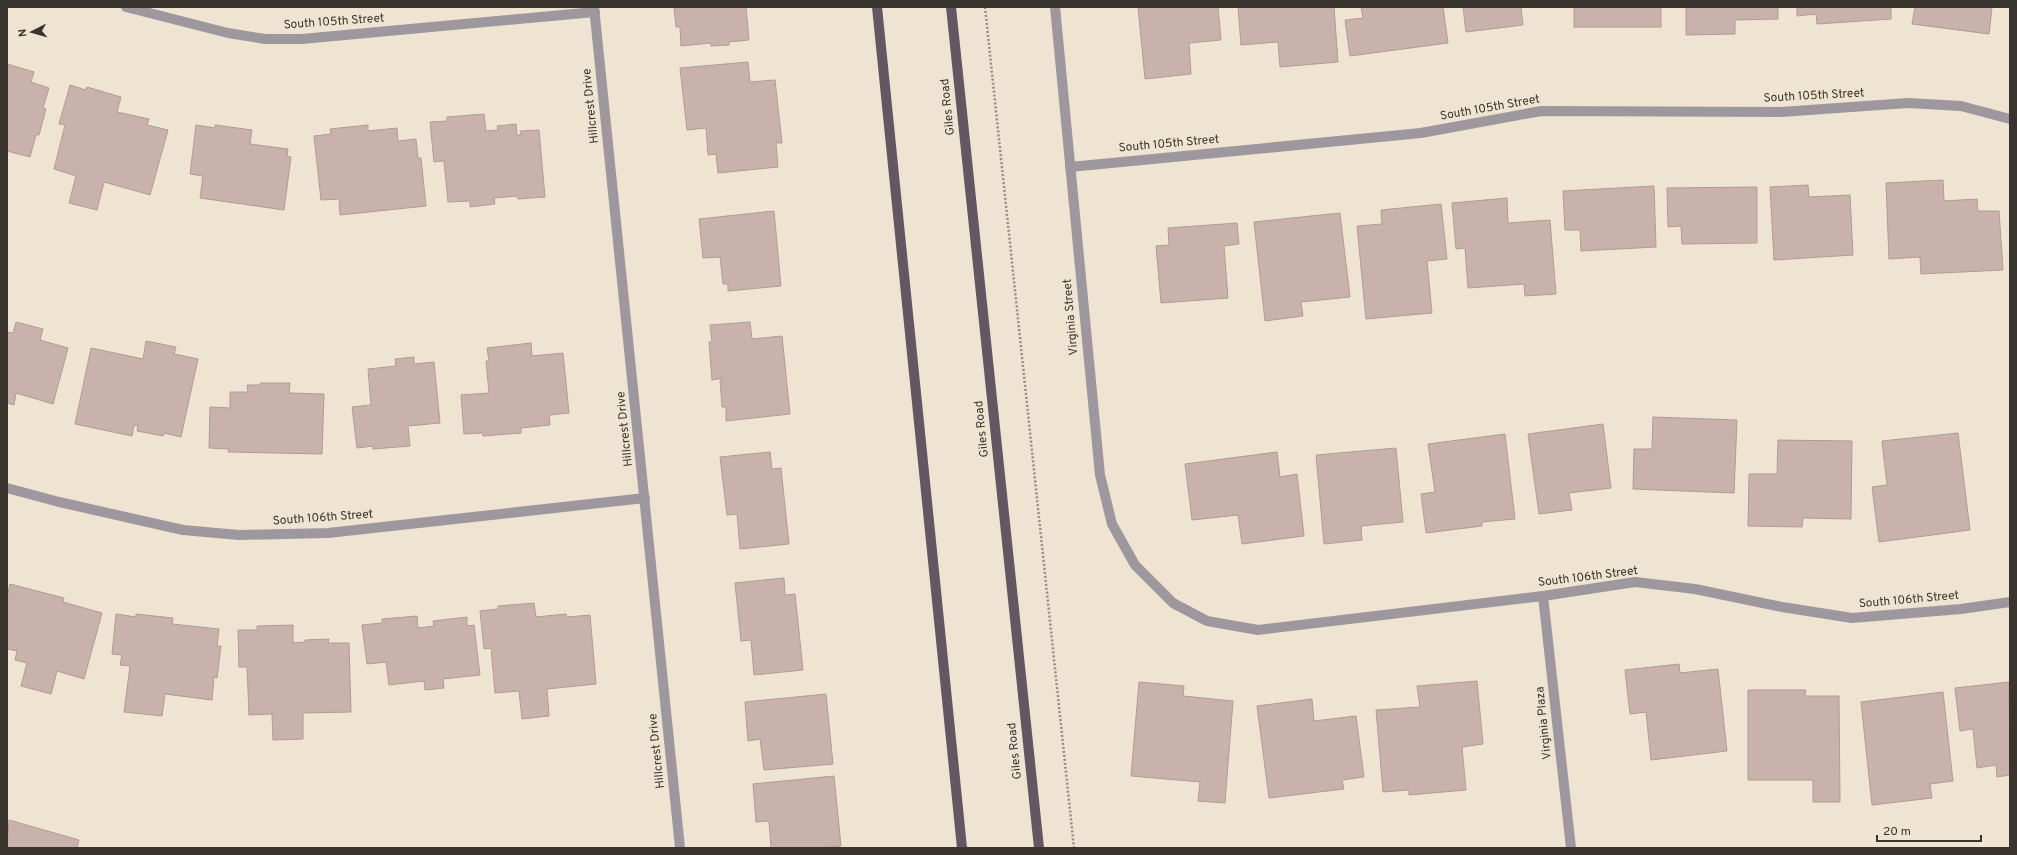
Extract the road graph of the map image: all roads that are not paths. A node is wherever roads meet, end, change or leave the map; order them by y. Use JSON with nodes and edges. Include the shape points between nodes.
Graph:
{"nodes":[{"id":1,"x":126,"y":7,"type":"edge"},
{"id":2,"x":876,"y":7,"type":"edge"},
{"id":3,"x":951,"y":7,"type":"edge"},
{"id":4,"x":1055,"y":7,"type":"edge"},
{"id":5,"x":595,"y":9,"type":"edge"},
{"id":6,"x":2010,"y":120,"type":"edge"},
{"id":7,"x":1070,"y":167,"type":"junction"},
{"id":8,"x":7,"y":488,"type":"edge"},
{"id":9,"x":645,"y":498,"type":"junction"},
{"id":10,"x":1543,"y":596,"type":"junction"},
{"id":11,"x":2010,"y":602,"type":"edge"},
{"id":12,"x":1173,"y":603,"type":"joint"},
{"id":13,"x":680,"y":848,"type":"edge"},
{"id":14,"x":962,"y":848,"type":"edge"},
{"id":15,"x":1039,"y":848,"type":"edge"},
{"id":16,"x":1571,"y":848,"type":"edge"}],
"edges":[{"from":1,"to":5,"type":"street","name":"South 105th Street","via":[[228,33],[265,39],[302,40]]},
{"from":2,"to":14,"type":"main road"},
{"from":3,"to":15,"type":"main road","name":"Giles Road"},
{"from":4,"to":7,"type":"street","name":"Virginia Street"},
{"from":5,"to":9,"type":"street","name":"Hillcrest Drive"},
{"from":6,"to":7,"type":"street","name":"South 105th Street","via":[[1961,106],[1908,103],[1781,112],[1541,111],[1421,133]]},
{"from":7,"to":12,"type":"street","name":"Virginia Street","via":[[1100,475],[1112,524],[1135,565]]},
{"from":8,"to":9,"type":"street","name":"South 106th Street","via":[[183,530],[239,535],[328,532]]},
{"from":9,"to":13,"type":"street","name":"Hillcrest Drive"},
{"from":10,"to":11,"type":"street","name":"South 106th Street","via":[[1635,582],[1695,589],[1852,618],[1961,609]]},
{"from":10,"to":12,"type":"street","name":"South 106th Street","via":[[1258,630],[1206,621]]},
{"from":10,"to":16,"type":"street","name":"Virginia Plaza"}]}
